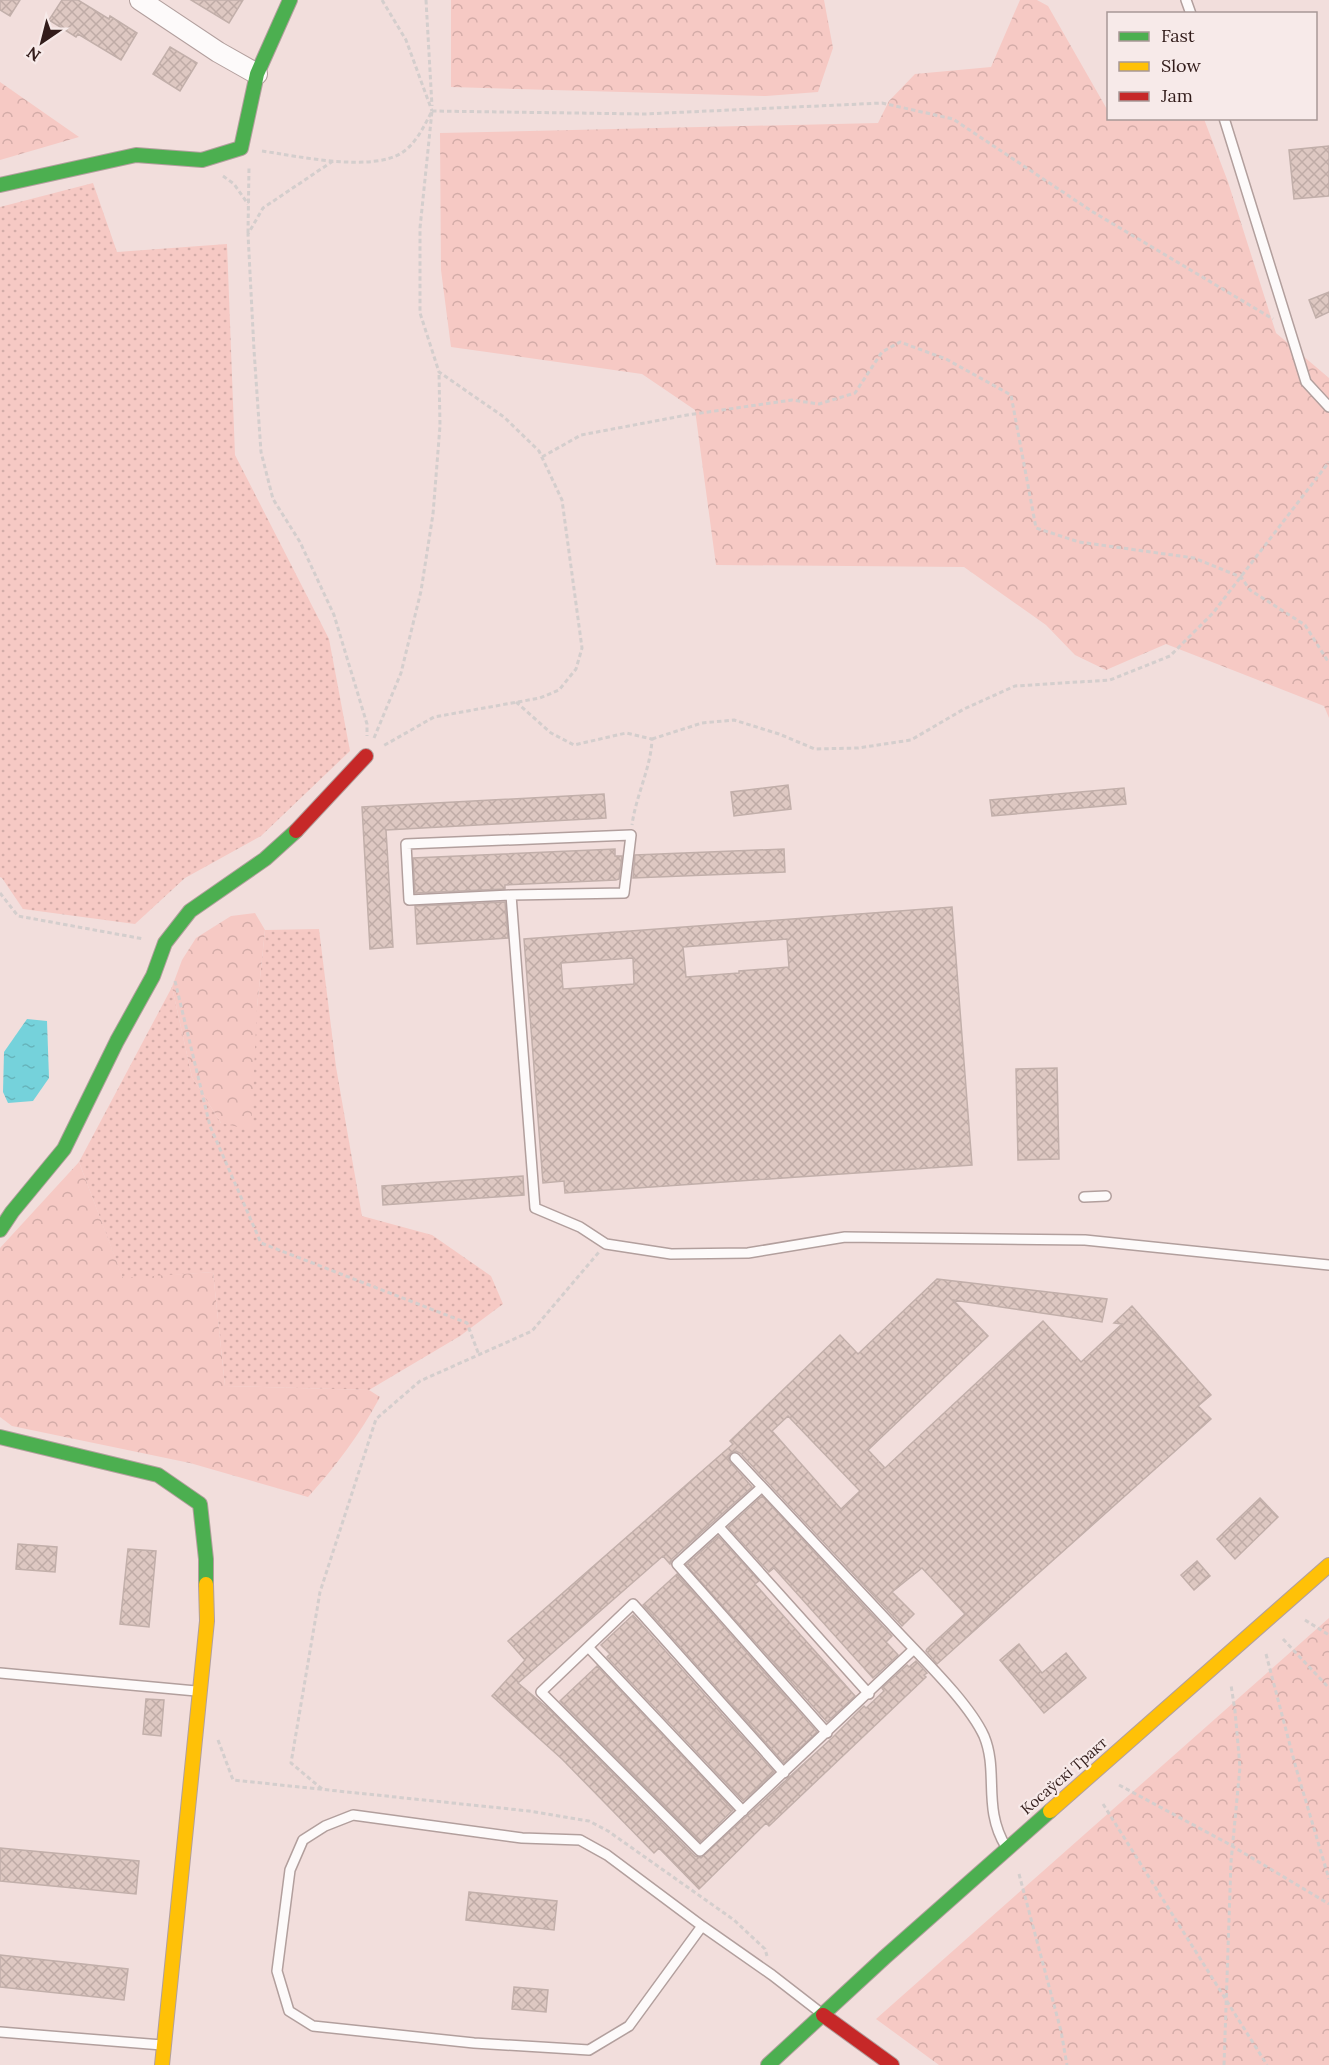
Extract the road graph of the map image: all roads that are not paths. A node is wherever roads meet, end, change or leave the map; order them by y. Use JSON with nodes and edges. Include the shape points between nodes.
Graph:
{"nodes":[{"id":1,"x":140,"y":0,"type":"edge"},
{"id":2,"x":290,"y":0,"type":"edge"},
{"id":3,"x":257,"y":75,"type":"junction"},
{"id":4,"x":1225,"y":120,"type":"edge"},
{"id":5,"x":0,"y":185,"type":"edge"},
{"id":6,"x":1329,"y":407,"type":"edge"},
{"id":7,"x":366,"y":756,"type":"road end"},
{"id":8,"x":511,"y":895,"type":"junction"},
{"id":9,"x":1106,"y":1196,"type":"dead end"},
{"id":10,"x":1084,"y":1197,"type":"dead end"},
{"id":11,"x":0,"y":1230,"type":"edge"},
{"id":12,"x":1329,"y":1265,"type":"edge"},
{"id":13,"x":0,"y":1437,"type":"edge"},
{"id":14,"x":735,"y":1458,"type":"dead end"},
{"id":15,"x":762,"y":1487,"type":"junction"},
{"id":16,"x":719,"y":1527,"type":"junction"},
{"id":17,"x":1329,"y":1565,"type":"edge"},
{"id":18,"x":588,"y":1647,"type":"junction"},
{"id":19,"x":914,"y":1649,"type":"junction"},
{"id":20,"x":0,"y":1673,"type":"edge"},
{"id":21,"x":199,"y":1691,"type":"junction"},
{"id":22,"x":869,"y":1694,"type":"junction"},
{"id":23,"x":827,"y":1733,"type":"junction"},
{"id":24,"x":784,"y":1773,"type":"junction"},
{"id":25,"x":743,"y":1811,"type":"junction"},
{"id":26,"x":1007,"y":1849,"type":"junction"},
{"id":27,"x":702,"y":1926,"type":"junction"},
{"id":28,"x":823,"y":2015,"type":"junction"},
{"id":29,"x":0,"y":2032,"type":"edge"},
{"id":30,"x":164,"y":2045,"type":"junction"},
{"id":31,"x":162,"y":2065,"type":"edge"},
{"id":32,"x":768,"y":2065,"type":"edge"},
{"id":33,"x":892,"y":2065,"type":"edge"}],
"edges":[{"from":1,"to":3,"type":"street"},
{"from":2,"to":3,"type":"street"},
{"from":3,"to":5,"type":"street","via":[[245,148],[201,160],[136,155]]},
{"from":4,"to":6,"type":"lane","via":[[1306,382]]},
{"from":7,"to":11,"type":"street","via":[[298,830],[265,860],[190,911],[165,943],[153,976],[64,1149]]},
{"from":8,"to":8,"type":"lane","via":[[409,900],[405,844],[631,835],[624,893]]},
{"from":8,"to":12,"type":"lane","via":[[535,1208],[580,1227],[606,1244],[682,1254],[748,1253],[845,1237],[1085,1240]]},
{"from":9,"to":10,"type":"lane"},
{"from":13,"to":21,"type":"street","via":[[158,1475],[200,1504],[207,1621]]},
{"from":14,"to":15,"type":"lane"},
{"from":15,"to":16,"type":"lane"},
{"from":15,"to":19,"type":"lane"},
{"from":16,"to":22,"type":"lane"},
{"from":16,"to":23,"type":"lane","via":[[677,1564]]},
{"from":17,"to":26,"type":"street","name":"Косаўскі Тракт"},
{"from":18,"to":24,"type":"lane","via":[[633,1604]]},
{"from":18,"to":25,"type":"lane"},
{"from":18,"to":25,"type":"lane","via":[[541,1692],[700,1851]]},
{"from":19,"to":22,"type":"lane"},
{"from":19,"to":26,"type":"lane","via":[[968,1711],[984,1737],[992,1812]]},
{"from":20,"to":21,"type":"lane"},
{"from":21,"to":30,"type":"street"},
{"from":22,"to":23,"type":"lane"},
{"from":23,"to":24,"type":"lane"},
{"from":24,"to":25,"type":"lane"},
{"from":26,"to":28,"type":"street","name":"Косаўскі Тракт"},
{"from":27,"to":27,"type":"lane","via":[[607,1855],[580,1840],[522,1838],[353,1815],[303,1840],[290,1870],[277,1971],[289,2011],[313,2025],[474,2043],[590,2050],[629,2026]]},
{"from":27,"to":28,"type":"lane"},
{"from":28,"to":32,"type":"street","name":"Косаўскі Тракт"},
{"from":28,"to":33,"type":"street"},
{"from":29,"to":30,"type":"lane"},
{"from":30,"to":31,"type":"street"}]}
